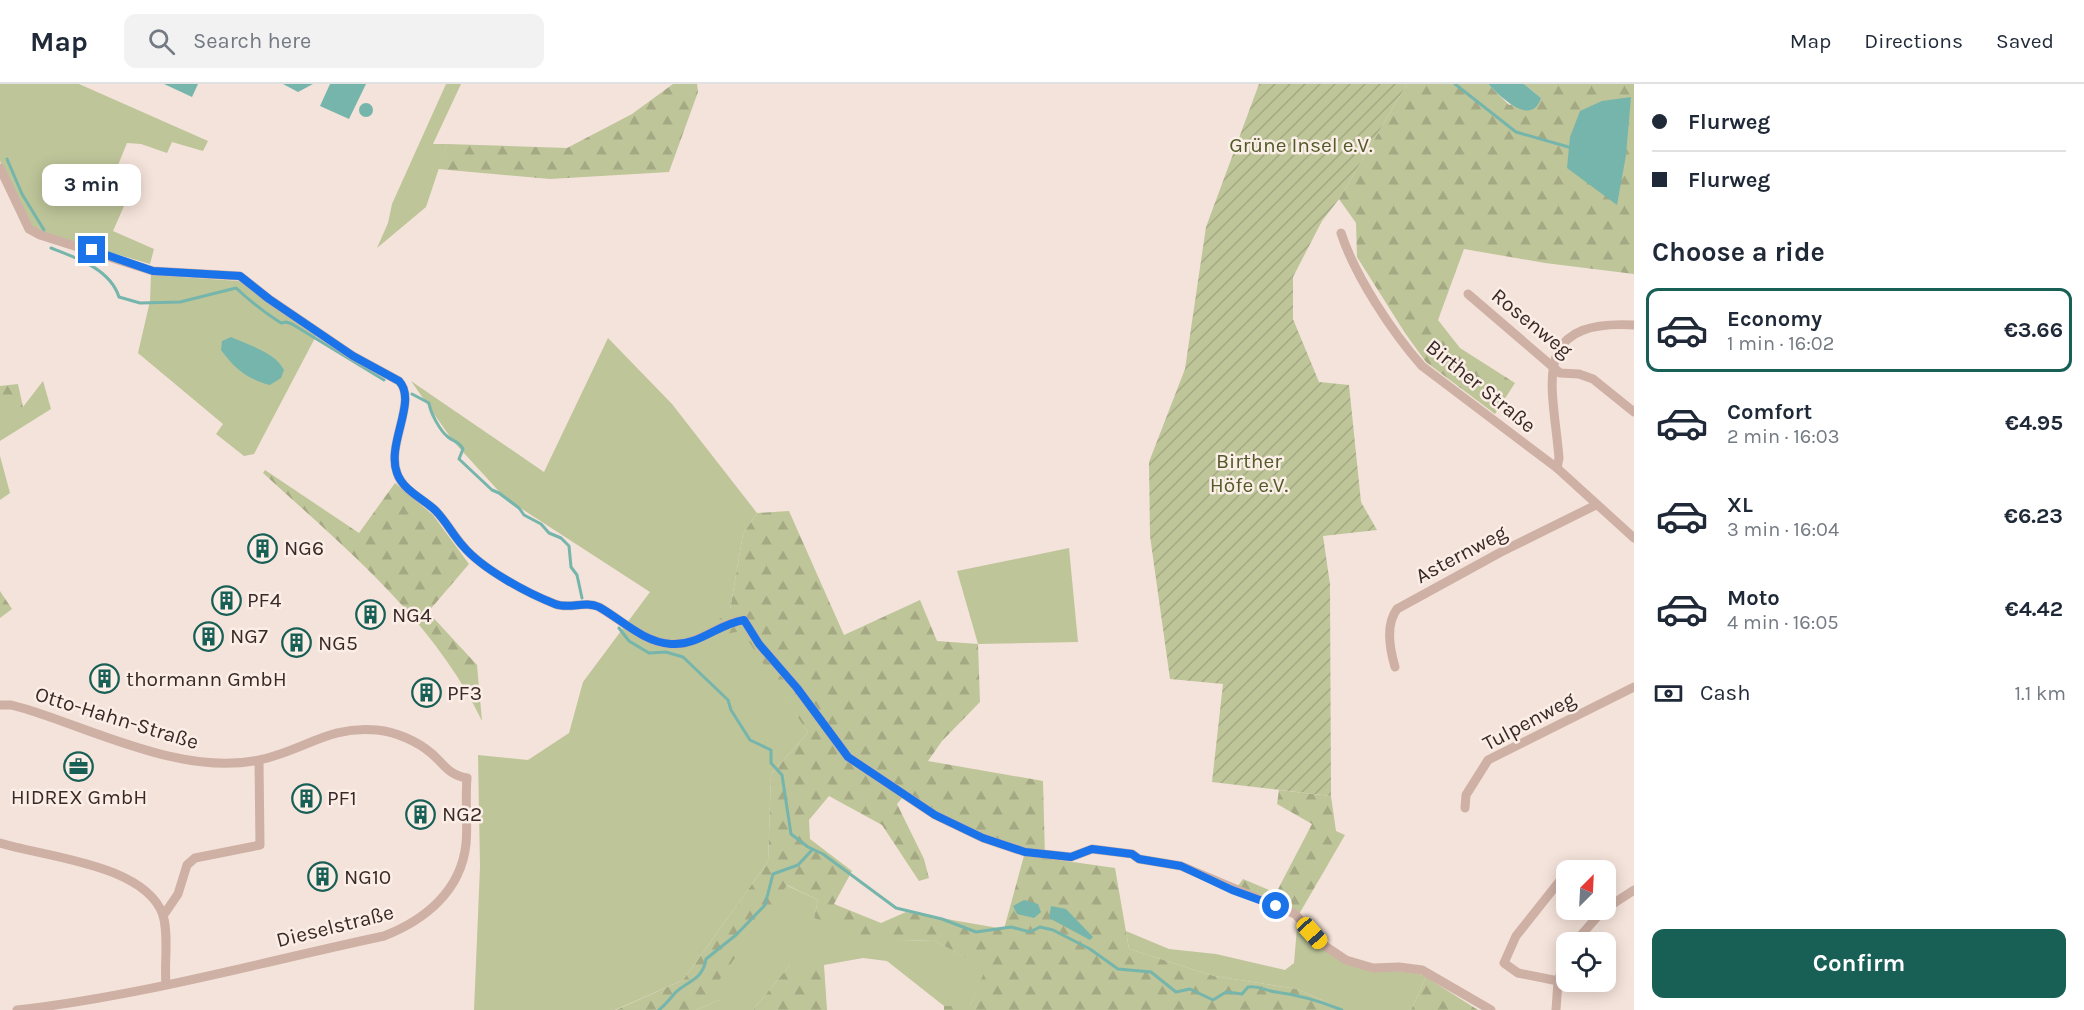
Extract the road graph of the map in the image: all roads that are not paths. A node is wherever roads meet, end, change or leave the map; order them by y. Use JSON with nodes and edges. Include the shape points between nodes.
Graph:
{"nodes":[{"id":1,"x":0,"y":168,"type":"edge"},
{"id":2,"x":1341,"y":233,"type":"dead end"},
{"id":3,"x":1468,"y":294,"type":"dead end"},
{"id":4,"x":1634,"y":325,"type":"edge"},
{"id":5,"x":1552,"y":367,"type":"junction"},
{"id":6,"x":1634,"y":412,"type":"edge"},
{"id":7,"x":1557,"y":468,"type":"junction"},
{"id":8,"x":1596,"y":505,"type":"junction"},
{"id":9,"x":1634,"y":538,"type":"edge"},
{"id":10,"x":1395,"y":667,"type":"dead end"},
{"id":11,"x":1634,"y":687,"type":"edge"},
{"id":12,"x":0,"y":705,"type":"edge"},
{"id":13,"x":259,"y":760,"type":"junction"},
{"id":14,"x":1465,"y":808,"type":"dead end"},
{"id":15,"x":0,"y":843,"type":"edge"},
{"id":16,"x":1556,"y":885,"type":"edge"},
{"id":17,"x":1634,"y":890,"type":"edge"},
{"id":18,"x":1616,"y":902,"type":"edge"},
{"id":19,"x":163,"y":916,"type":"junction"},
{"id":20,"x":1595,"y":920,"type":"edge"},
{"id":21,"x":1584,"y":932,"type":"edge"},
{"id":22,"x":1556,"y":981,"type":"edge"},
{"id":23,"x":166,"y":984,"type":"junction"},
{"id":24,"x":1557,"y":992,"type":"edge"},
{"id":25,"x":18,"y":1010,"type":"edge"},
{"id":26,"x":1491,"y":1010,"type":"edge"},
{"id":27,"x":1556,"y":1010,"type":"edge"}],
"edges":[{"from":1,"to":26,"type":"street","via":[[29,229],[40,235],[153,271],[240,276],[353,356],[399,381],[406,397],[394,449],[401,482],[436,511],[471,555],[502,576],[556,604],[571,607],[587,603],[598,607],[645,637],[671,644],[701,639],[744,620],[848,757],[935,815],[983,838],[1025,852],[1071,857],[1092,849],[1181,866],[1295,914],[1322,944],[1346,960],[1373,968],[1422,970]]},
{"from":2,"to":7,"type":"street","name":"Birther Straße","via":[[1350,260],[1408,351],[1422,366]]},
{"from":3,"to":5,"type":"street","name":"Rosenweg"},
{"from":4,"to":5,"type":"street","via":[[1607,325],[1582,331],[1561,347]]},
{"from":5,"to":6,"type":"street","name":"Rosenweg","via":[[1560,373],[1593,379]]},
{"from":5,"to":7,"type":"street"},
{"from":7,"to":8,"type":"street","name":"Birther Straße"},
{"from":8,"to":9,"type":"street","name":"Birther Straße"},
{"from":8,"to":10,"type":"street","name":"Asternweg","via":[[1397,609],[1390,634]]},
{"from":11,"to":14,"type":"street","name":"Tulpenweg","via":[[1488,760],[1466,795]]},
{"from":12,"to":13,"type":"street","name":"Otto-Hahn-Straße","via":[[26,709],[156,753],[204,763]]},
{"from":13,"to":19,"type":"street","via":[[260,844],[195,858],[187,865],[178,894]]},
{"from":13,"to":23,"type":"street","name":"Dieselstraße","via":[[339,731],[380,730],[406,738],[433,754],[452,775],[467,778],[466,844],[460,870],[447,894],[412,925],[384,936]]},
{"from":15,"to":19,"type":"street","via":[[127,878],[151,896]]},
{"from":16,"to":22,"type":"street","via":[[1521,929],[1504,963],[1518,973]]},
{"from":17,"to":18,"type":"street"},
{"from":19,"to":23,"type":"street"},
{"from":20,"to":21,"type":"street"},
{"from":23,"to":25,"type":"street","name":"Dieselstraße","via":[[66,1005]]},
{"from":24,"to":27,"type":"street"}]}
